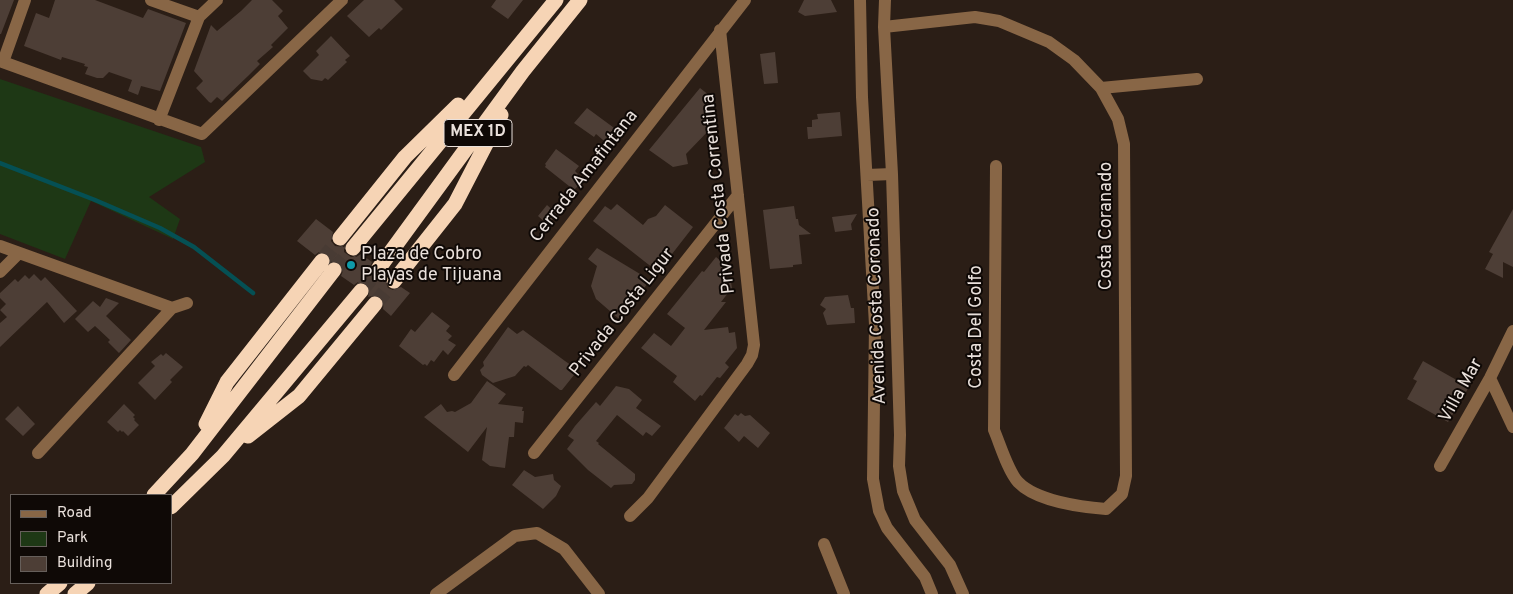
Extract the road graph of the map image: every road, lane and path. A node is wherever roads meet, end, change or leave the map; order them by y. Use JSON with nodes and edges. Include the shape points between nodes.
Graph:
{"nodes":[{"id":1,"x":25,"y":0,"type":"edge"},
{"id":2,"x":151,"y":0,"type":"edge"},
{"id":3,"x":217,"y":0,"type":"edge"},
{"id":4,"x":342,"y":0,"type":"edge"},
{"id":5,"x":556,"y":0,"type":"edge"},
{"id":6,"x":580,"y":0,"type":"edge"},
{"id":7,"x":744,"y":0,"type":"edge"},
{"id":8,"x":860,"y":0,"type":"edge"},
{"id":9,"x":885,"y":0,"type":"edge"},
{"id":10,"x":199,"y":17,"type":"junction"},
{"id":11,"x":884,"y":27,"type":"junction"},
{"id":12,"x":720,"y":30,"type":"junction"},
{"id":13,"x":509,"y":55,"type":"junction"},
{"id":14,"x":2,"y":61,"type":"edge"},
{"id":15,"x":523,"y":71,"type":"junction"},
{"id":16,"x":1197,"y":79,"type":"dead end"},
{"id":17,"x":1101,"y":88,"type":"junction"},
{"id":18,"x":159,"y":120,"type":"junction"},
{"id":19,"x":996,"y":166,"type":"dead end"},
{"id":20,"x":892,"y":174,"type":"junction"},
{"id":21,"x":867,"y":175,"type":"junction"},
{"id":22,"x":738,"y":195,"type":"junction"},
{"id":23,"x":340,"y":238,"type":"tunnel mouth"},
{"id":24,"x":0,"y":246,"type":"edge"},
{"id":25,"x":353,"y":248,"type":"tunnel mouth"},
{"id":26,"x":19,"y":253,"type":"junction"},
{"id":27,"x":322,"y":261,"type":"tunnel mouth"},
{"id":28,"x":379,"y":268,"type":"tunnel mouth"},
{"id":29,"x":334,"y":270,"type":"tunnel mouth"},
{"id":30,"x":0,"y":272,"type":"edge"},
{"id":31,"x":394,"y":281,"type":"tunnel mouth"},
{"id":32,"x":361,"y":291,"type":"tunnel mouth"},
{"id":33,"x":187,"y":303,"type":"dead end"},
{"id":34,"x":376,"y":304,"type":"tunnel mouth"},
{"id":35,"x":172,"y":308,"type":"junction"},
{"id":36,"x":1513,"y":331,"type":"edge"},
{"id":37,"x":454,"y":375,"type":"dead end"},
{"id":38,"x":1490,"y":378,"type":"junction"},
{"id":39,"x":1513,"y":427,"type":"edge"},
{"id":40,"x":38,"y":453,"type":"dead end"},
{"id":41,"x":534,"y":453,"type":"dead end"},
{"id":42,"x":192,"y":454,"type":"junction"},
{"id":43,"x":223,"y":456,"type":"junction"},
{"id":44,"x":1440,"y":466,"type":"dead end"},
{"id":45,"x":1019,"y":482,"type":"joint"},
{"id":46,"x":155,"y":494,"type":"edge"},
{"id":47,"x":172,"y":506,"type":"edge"},
{"id":48,"x":630,"y":516,"type":"dead end"},
{"id":49,"x":824,"y":544,"type":"dead end"},
{"id":50,"x":59,"y":584,"type":"edge"},
{"id":51,"x":87,"y":584,"type":"edge"},
{"id":52,"x":47,"y":594,"type":"edge"},
{"id":53,"x":75,"y":594,"type":"edge"},
{"id":54,"x":436,"y":594,"type":"edge"},
{"id":55,"x":599,"y":594,"type":"edge"},
{"id":56,"x":844,"y":594,"type":"edge"},
{"id":57,"x":932,"y":594,"type":"edge"},
{"id":58,"x":962,"y":594,"type":"edge"}],
"edges":[{"from":1,"to":14,"type":"street"},
{"from":2,"to":10,"type":"street"},
{"from":3,"to":10,"type":"street"},
{"from":4,"to":18,"type":"street","via":[[202,134]]},
{"from":5,"to":13,"type":"highway","number":"MEX 1D"},
{"from":6,"to":15,"type":"highway","number":"MEX 1D"},
{"from":7,"to":12,"type":"street","name":"Cerrada Amafintana"},
{"from":8,"to":21,"type":"street","name":"Avenida Costa Coronado"},
{"from":9,"to":11,"type":"street","name":"Avenida Costa Coronado"},
{"from":10,"to":18,"type":"street"},
{"from":11,"to":17,"type":"street","name":"Costa Coranado","via":[[975,17],[999,21],[1049,42],[1074,60]]},
{"from":11,"to":20,"type":"street","name":"Avenida Costa Coronado"},
{"from":12,"to":22,"type":"street","name":"Privada Costa Correntina"},
{"from":12,"to":37,"type":"street","name":"Cerrada Amafintana"},
{"from":13,"to":23,"type":"highway","via":[[405,157]]},
{"from":13,"to":25,"type":"highway","number":"MEX 1D"},
{"from":14,"to":18,"type":"street"},
{"from":15,"to":28,"type":"highway","number":"MEX 1D"},
{"from":15,"to":31,"type":"highway","via":[[455,204]]},
{"from":16,"to":17,"type":"street"},
{"from":17,"to":45,"type":"street","name":"Costa Coranado","via":[[1118,119],[1124,144],[1126,476],[1122,494],[1106,509],[1056,501],[1036,494]]},
{"from":19,"to":45,"type":"street","name":"Costa Del Golfo","via":[[994,430]]},
{"from":20,"to":21,"type":"street"},
{"from":20,"to":58,"type":"street","name":"Avenida Costa Coronado","via":[[899,466],[903,490],[915,520],[950,565]]},
{"from":21,"to":57,"type":"street","name":"Avenida Costa Coronado","via":[[875,325],[873,479],[879,511],[887,528],[925,578]]},
{"from":22,"to":41,"type":"street","name":"Privada Costa Ligur"},
{"from":22,"to":48,"type":"street","name":"Privada Costa Correntina","via":[[754,344],[752,355],[648,498]]},
{"from":24,"to":26,"type":"street"},
{"from":26,"to":30,"type":"street"},
{"from":26,"to":35,"type":"street"},
{"from":27,"to":42,"type":"highway","via":[[227,382]]},
{"from":29,"to":42,"type":"highway"},
{"from":32,"to":43,"type":"highway"},
{"from":33,"to":35,"type":"street"},
{"from":34,"to":43,"type":"highway","via":[[299,396]]},
{"from":35,"to":40,"type":"street"},
{"from":36,"to":38,"type":"street","name":"Villa Mar"},
{"from":38,"to":39,"type":"street"},
{"from":38,"to":44,"type":"street","name":"Villa Mar"},
{"from":42,"to":46,"type":"highway"},
{"from":43,"to":47,"type":"highway"},
{"from":49,"to":56,"type":"street"},
{"from":50,"to":52,"type":"highway"},
{"from":51,"to":53,"type":"highway"},
{"from":54,"to":55,"type":"street","via":[[515,536],[537,533],[564,549]]}]}
